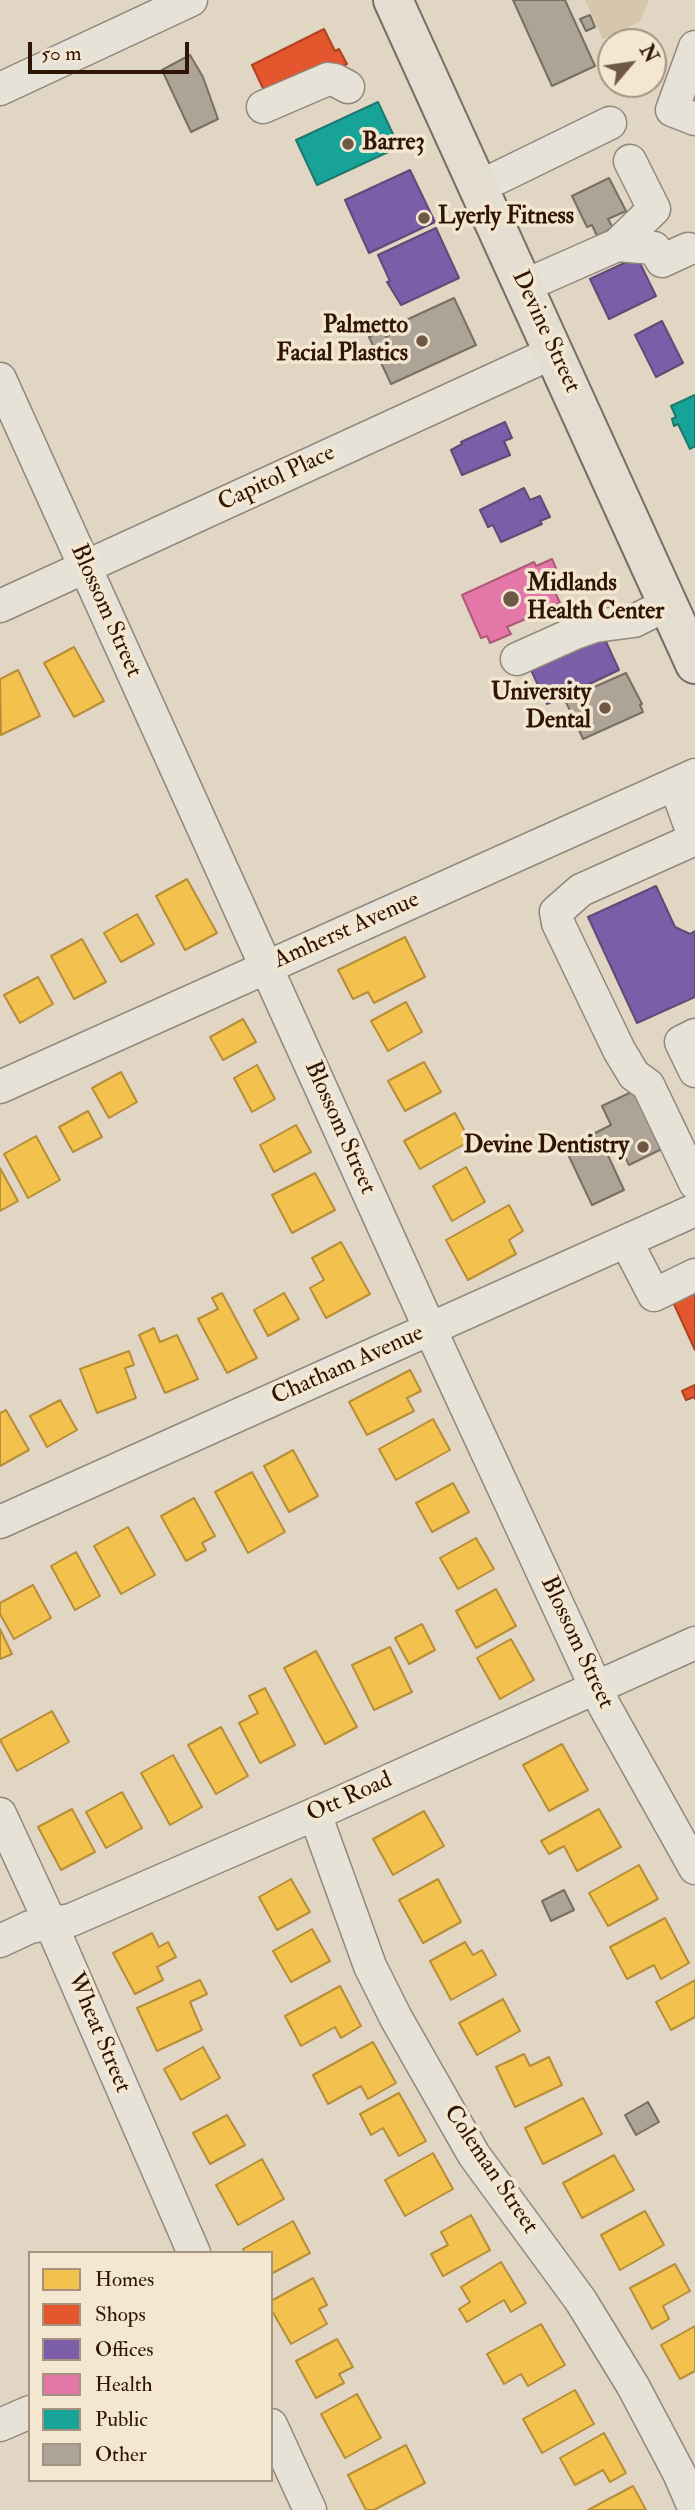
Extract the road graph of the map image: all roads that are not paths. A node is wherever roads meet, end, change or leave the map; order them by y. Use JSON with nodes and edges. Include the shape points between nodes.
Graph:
{"nodes":[{"id":1,"x":191,"y":0,"type":"edge"},
{"id":2,"x":393,"y":0,"type":"edge"},
{"id":3,"x":695,"y":47,"type":"edge"},
{"id":4,"x":348,"y":87,"type":"dead end"},
{"id":5,"x":0,"y":89,"type":"edge"},
{"id":6,"x":263,"y":107,"type":"dead end"},
{"id":7,"x":683,"y":114,"type":"edge"},
{"id":8,"x":610,"y":123,"type":"dead end"},
{"id":9,"x":630,"y":161,"type":"dead end"},
{"id":10,"x":479,"y":187,"type":"junction"},
{"id":11,"x":617,"y":245,"type":"junction"},
{"id":12,"x":688,"y":250,"type":"dead end"},
{"id":13,"x":524,"y":286,"type":"junction"},
{"id":14,"x":554,"y":352,"type":"junction"},
{"id":15,"x":0,"y":379,"type":"edge"},
{"id":16,"x":85,"y":567,"type":"junction"},
{"id":17,"x":668,"y":604,"type":"junction"},
{"id":18,"x":0,"y":606,"type":"edge"},
{"id":19,"x":517,"y":659,"type":"dead end"},
{"id":20,"x":695,"y":664,"type":"edge"},
{"id":21,"x":685,"y":779,"type":"edge"},
{"id":22,"x":695,"y":839,"type":"edge"},
{"id":23,"x":266,"y":968,"type":"junction"},
{"id":24,"x":695,"y":1035,"type":"edge"},
{"id":25,"x":695,"y":1071,"type":"edge"},
{"id":26,"x":0,"y":1087,"type":"edge"},
{"id":27,"x":695,"y":1183,"type":"edge"},
{"id":28,"x":695,"y":1210,"type":"edge"},
{"id":29,"x":626,"y":1241,"type":"junction"},
{"id":30,"x":695,"y":1275,"type":"edge"},
{"id":31,"x":430,"y":1329,"type":"junction"},
{"id":32,"x":0,"y":1522,"type":"edge"},
{"id":33,"x":695,"y":1643,"type":"edge"},
{"id":34,"x":596,"y":1687,"type":"junction"},
{"id":35,"x":0,"y":1814,"type":"edge"},
{"id":36,"x":315,"y":1814,"type":"junction"},
{"id":37,"x":695,"y":1868,"type":"edge"},
{"id":38,"x":51,"y":1924,"type":"junction"},
{"id":39,"x":0,"y":1941,"type":"edge"},
{"id":40,"x":193,"y":2251,"type":"edge"},
{"id":41,"x":28,"y":2413,"type":"edge"},
{"id":42,"x":0,"y":2425,"type":"edge"},
{"id":43,"x":273,"y":2429,"type":"edge"},
{"id":44,"x":310,"y":2510,"type":"edge"},
{"id":45,"x":695,"y":2510,"type":"edge"}],
"edges":[{"from":1,"to":5,"type":"street"},
{"from":2,"to":10,"type":"main road","name":"Devine Street"},
{"from":3,"to":7,"type":"street"},
{"from":4,"to":6,"type":"street","via":[[328,79]]},
{"from":8,"to":10,"type":"street"},
{"from":9,"to":11,"type":"street","via":[[654,209]]},
{"from":10,"to":13,"type":"main road","name":"Devine Street"},
{"from":11,"to":12,"type":"street","via":[[654,248],[662,261]]},
{"from":11,"to":13,"type":"street"},
{"from":13,"to":14,"type":"main road","name":"Devine Street"},
{"from":14,"to":16,"type":"street","name":"Capitol Place"},
{"from":14,"to":17,"type":"main road","name":"Devine Street"},
{"from":15,"to":16,"type":"street","name":"Blossom Street"},
{"from":16,"to":18,"type":"street","name":"Capitol Place"},
{"from":16,"to":23,"type":"street","name":"Blossom Street"},
{"from":17,"to":19,"type":"street","via":[[634,621],[595,625]]},
{"from":17,"to":20,"type":"main road","name":"Devine Street"},
{"from":21,"to":22,"type":"street"},
{"from":21,"to":23,"type":"street","name":"Amherst Avenue"},
{"from":22,"to":27,"type":"street","via":[[581,890],[556,912],[619,1050],[634,1074],[648,1085]]},
{"from":23,"to":26,"type":"street","name":"Amherst Avenue"},
{"from":23,"to":31,"type":"street","name":"Blossom Street"},
{"from":24,"to":25,"type":"street","via":[[681,1042]]},
{"from":28,"to":29,"type":"street","name":"Chatham Avenue"},
{"from":29,"to":30,"type":"street","via":[[654,1295]]},
{"from":29,"to":31,"type":"street","name":"Chatham Avenue"},
{"from":31,"to":32,"type":"street","name":"Chatham Avenue"},
{"from":31,"to":34,"type":"street","name":"Blossom Street"},
{"from":33,"to":34,"type":"street","name":"Ott Road"},
{"from":34,"to":36,"type":"street","name":"Ott Road"},
{"from":34,"to":37,"type":"street","name":"Blossom Street"},
{"from":35,"to":38,"type":"street","name":"Wheat Street"},
{"from":36,"to":38,"type":"street","name":"Ott Road","via":[[71,1920]]},
{"from":36,"to":45,"type":"street","name":"Coleman Street","via":[[370,1966],[396,2018],[474,2155],[581,2301],[633,2386]]},
{"from":38,"to":39,"type":"street","name":"Ott Road","via":[[30,1927]]},
{"from":38,"to":40,"type":"street","name":"Wheat Street"},
{"from":41,"to":42,"type":"street"},
{"from":43,"to":44,"type":"street"}]}
